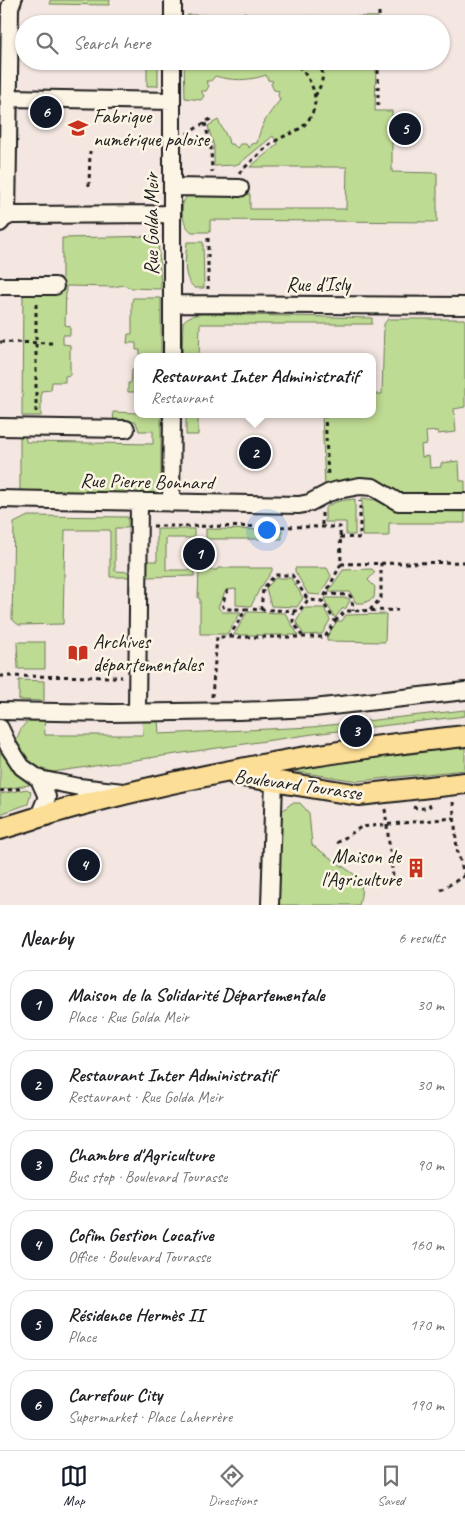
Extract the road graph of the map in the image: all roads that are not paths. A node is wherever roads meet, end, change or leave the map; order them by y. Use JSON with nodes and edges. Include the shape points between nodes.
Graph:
{"nodes":[{"id":1,"x":13,"y":0,"type":"edge"},
{"id":2,"x":173,"y":0,"type":"edge"},
{"id":3,"x":173,"y":15,"type":"edge"},
{"id":4,"x":172,"y":70,"type":"edge"},
{"id":5,"x":8,"y":98,"type":"junction"},
{"id":6,"x":172,"y":100,"type":"junction"},
{"id":7,"x":239,"y":180,"type":"road end"},
{"id":8,"x":172,"y":187,"type":"junction"},
{"id":9,"x":172,"y":214,"type":"junction"},
{"id":10,"x":4,"y":219,"type":"edge"},
{"id":11,"x":0,"y":286,"type":"edge"},
{"id":12,"x":55,"y":286,"type":"dead end"},
{"id":13,"x":172,"y":304,"type":"junction"},
{"id":14,"x":465,"y":306,"type":"edge"},
{"id":15,"x":172,"y":353,"type":"edge"},
{"id":16,"x":172,"y":418,"type":"edge"},
{"id":17,"x":0,"y":427,"type":"edge"},
{"id":18,"x":126,"y":429,"type":"dead end"},
{"id":19,"x":0,"y":499,"type":"edge"},
{"id":20,"x":465,"y":502,"type":"edge"},
{"id":21,"x":139,"y":503,"type":"junction"},
{"id":22,"x":171,"y":503,"type":"junction"},
{"id":23,"x":465,"y":691,"type":"edge"},
{"id":24,"x":0,"y":711,"type":"edge"},
{"id":25,"x":137,"y":712,"type":"junction"},
{"id":26,"x":0,"y":728,"type":"edge"},
{"id":27,"x":465,"y":736,"type":"edge"},
{"id":28,"x":220,"y":772,"type":"junction"},
{"id":29,"x":39,"y":779,"type":"junction"},
{"id":30,"x":274,"y":781,"type":"junction"},
{"id":31,"x":465,"y":783,"type":"edge"},
{"id":32,"x":131,"y":793,"type":"junction"},
{"id":33,"x":38,"y":818,"type":"junction"},
{"id":34,"x":0,"y":830,"type":"edge"},
{"id":35,"x":270,"y":905,"type":"edge"}],
"edges":[{"from":1,"to":5,"type":"street","via":[[10,7]]},
{"from":2,"to":3,"type":"street"},
{"from":4,"to":6,"type":"street","name":"Rue Golda Meir"},
{"from":5,"to":6,"type":"street"},
{"from":5,"to":10,"type":"street"},
{"from":6,"to":8,"type":"street","name":"Rue Golda Meir"},
{"from":7,"to":8,"type":"street"},
{"from":8,"to":9,"type":"street","name":"Rue Golda Meir"},
{"from":9,"to":10,"type":"street","via":[[12,215]]},
{"from":9,"to":13,"type":"street","name":"Rue Golda Meir"},
{"from":11,"to":12,"type":"street"},
{"from":13,"to":14,"type":"street","name":"Rue d'Isly"},
{"from":13,"to":15,"type":"street","name":"Rue Golda Meir"},
{"from":16,"to":22,"type":"street"},
{"from":17,"to":18,"type":"street"},
{"from":19,"to":21,"type":"street","name":"Rue Pierre Bonnard"},
{"from":20,"to":22,"type":"street","name":"Rue Pierre Bonnard","via":[[398,502],[373,488],[360,486],[328,493],[299,505]]},
{"from":21,"to":22,"type":"street","name":"Rue Pierre Bonnard"},
{"from":21,"to":25,"type":"street"},
{"from":23,"to":25,"type":"street","via":[[314,708]]},
{"from":24,"to":25,"type":"street"},
{"from":26,"to":29,"type":"street","via":[[22,767]]},
{"from":27,"to":28,"type":"main road","name":"Boulevard Tourasse"},
{"from":28,"to":30,"type":"main road","name":"Boulevard Tourasse"},
{"from":28,"to":32,"type":"main road","name":"Boulevard Tourasse"},
{"from":29,"to":32,"type":"street"},
{"from":29,"to":33,"type":"street","via":[[47,797]]},
{"from":30,"to":31,"type":"main road","name":"Boulevard Tourasse","via":[[359,795]]},
{"from":30,"to":35,"type":"street"},
{"from":32,"to":33,"type":"main road","name":"Boulevard Tourasse"},
{"from":33,"to":34,"type":"main road","name":"Boulevard Tourasse"}]}
